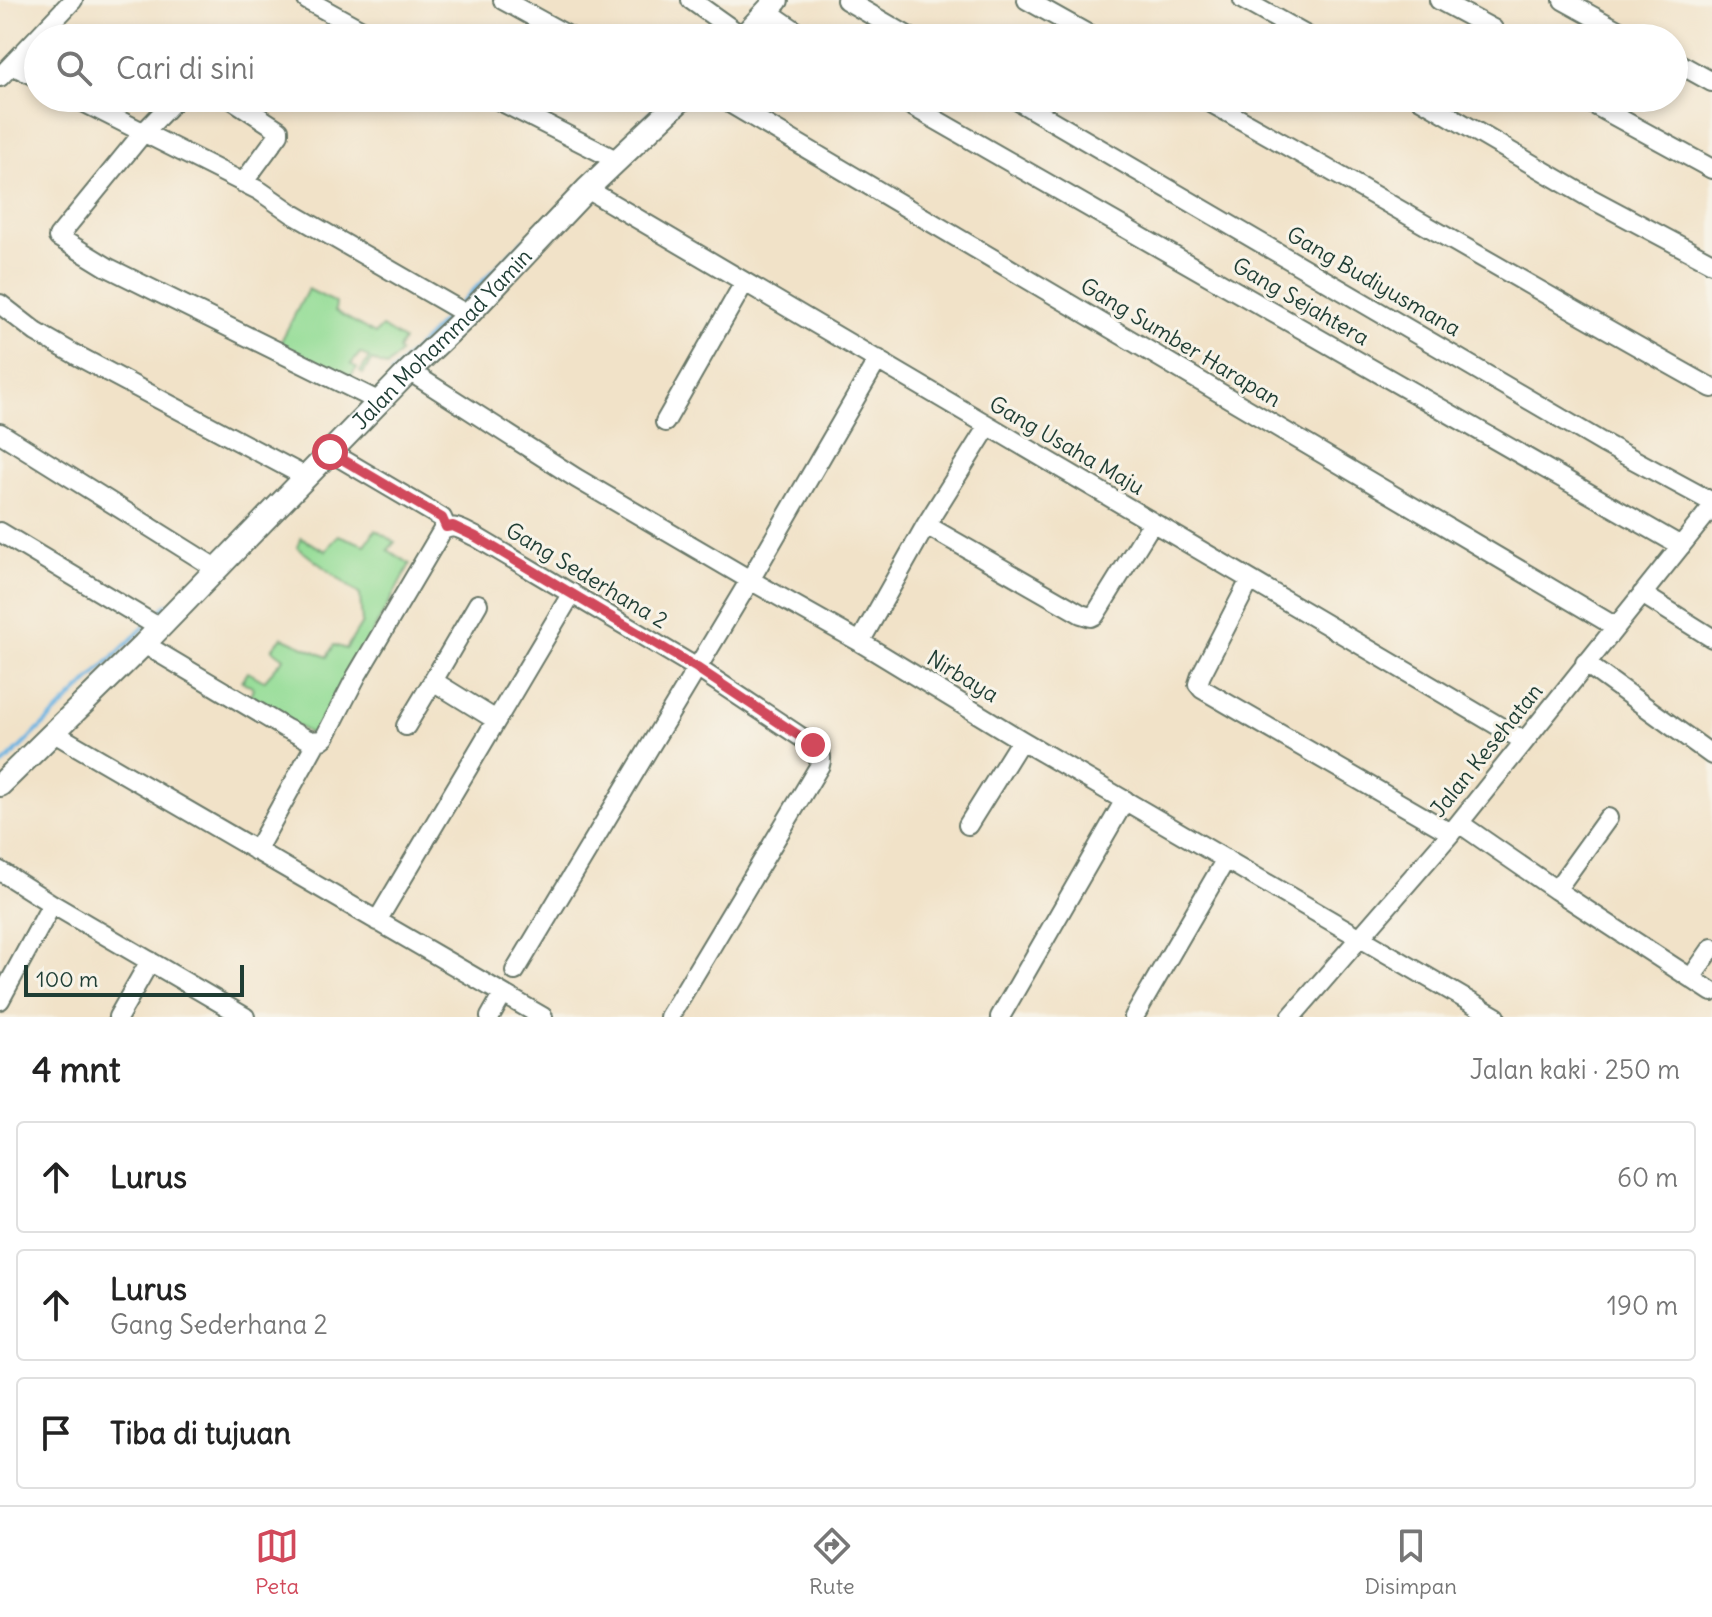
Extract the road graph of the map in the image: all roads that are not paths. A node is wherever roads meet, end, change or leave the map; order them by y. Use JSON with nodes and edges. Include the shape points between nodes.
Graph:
{"nodes":[{"id":1,"x":73,"y":0,"type":"edge"},
{"id":2,"x":307,"y":0,"type":"edge"},
{"id":3,"x":503,"y":0,"type":"edge"},
{"id":4,"x":691,"y":0,"type":"edge"},
{"id":5,"x":846,"y":0,"type":"edge"},
{"id":6,"x":1027,"y":0,"type":"edge"},
{"id":7,"x":1243,"y":0,"type":"edge"},
{"id":8,"x":1439,"y":0,"type":"edge"},
{"id":9,"x":1563,"y":0,"type":"edge"},
{"id":10,"x":772,"y":6,"type":"edge"},
{"id":11,"x":50,"y":24,"type":"edge"},
{"id":12,"x":351,"y":24,"type":"edge"},
{"id":13,"x":547,"y":24,"type":"edge"},
{"id":14,"x":724,"y":24,"type":"edge"},
{"id":15,"x":756,"y":24,"type":"edge"},
{"id":16,"x":791,"y":24,"type":"edge"},
{"id":17,"x":887,"y":24,"type":"edge"},
{"id":18,"x":1070,"y":24,"type":"edge"},
{"id":19,"x":1286,"y":24,"type":"edge"},
{"id":20,"x":1484,"y":24,"type":"edge"},
{"id":21,"x":1607,"y":24,"type":"edge"},
{"id":22,"x":24,"y":52,"type":"edge"},
{"id":23,"x":1688,"y":69,"type":"edge"},
{"id":24,"x":6,"y":71,"type":"edge"},
{"id":25,"x":1712,"y":82,"type":"edge"},
{"id":26,"x":102,"y":112,"type":"edge"},
{"id":27,"x":163,"y":112,"type":"edge"},
{"id":28,"x":251,"y":112,"type":"edge"},
{"id":29,"x":522,"y":112,"type":"edge"},
{"id":30,"x":668,"y":112,"type":"edge"},
{"id":31,"x":745,"y":112,"type":"edge"},
{"id":32,"x":922,"y":112,"type":"edge"},
{"id":33,"x":1037,"y":112,"type":"edge"},
{"id":34,"x":1227,"y":112,"type":"edge"},
{"id":35,"x":1443,"y":112,"type":"edge"},
{"id":36,"x":1608,"y":112,"type":"edge"},
{"id":37,"x":143,"y":133,"type":"junction"},
{"id":38,"x":618,"y":161,"type":"junction"},
{"id":39,"x":1712,"y":169,"type":"edge"},
{"id":40,"x":243,"y":183,"type":"junction"},
{"id":41,"x":587,"y":189,"type":"junction"},
{"id":42,"x":1712,"y":263,"type":"edge"},
{"id":43,"x":744,"y":283,"type":"junction"},
{"id":44,"x":1,"y":307,"type":"edge"},
{"id":45,"x":468,"y":315,"type":"junction"},
{"id":46,"x":878,"y":359,"type":"junction"},
{"id":47,"x":409,"y":371,"type":"junction"},
{"id":48,"x":1712,"y":388,"type":"edge"},
{"id":49,"x":380,"y":402,"type":"junction"},
{"id":50,"x":665,"y":422,"type":"dead end"},
{"id":51,"x":988,"y":426,"type":"junction"},
{"id":52,"x":0,"y":433,"type":"edge"},
{"id":53,"x":330,"y":452,"type":"junction"},
{"id":54,"x":306,"y":477,"type":"junction"},
{"id":55,"x":1712,"y":505,"type":"edge"},
{"id":56,"x":1152,"y":523,"type":"junction"},
{"id":57,"x":926,"y":525,"type":"junction"},
{"id":58,"x":446,"y":527,"type":"junction"},
{"id":59,"x":0,"y":532,"type":"edge"},
{"id":60,"x":1681,"y":546,"type":"junction"},
{"id":61,"x":217,"y":568,"type":"junction"},
{"id":62,"x":750,"y":580,"type":"junction"},
{"id":63,"x":1250,"y":580,"type":"junction"},
{"id":64,"x":572,"y":593,"type":"junction"},
{"id":65,"x":1642,"y":594,"type":"junction"},
{"id":66,"x":478,"y":604,"type":"dead end"},
{"id":67,"x":1616,"y":627,"type":"junction"},
{"id":68,"x":160,"y":628,"type":"junction"},
{"id":69,"x":1712,"y":638,"type":"edge"},
{"id":70,"x":860,"y":642,"type":"junction"},
{"id":71,"x":144,"y":644,"type":"junction"},
{"id":72,"x":1585,"y":663,"type":"junction"},
{"id":73,"x":697,"y":668,"type":"junction"},
{"id":74,"x":433,"y":681,"type":"junction"},
{"id":75,"x":496,"y":720,"type":"junction"},
{"id":76,"x":406,"y":726,"type":"dead end"},
{"id":77,"x":54,"y":733,"type":"junction"},
{"id":78,"x":1021,"y":740,"type":"junction"},
{"id":79,"x":317,"y":741,"type":"junction"},
{"id":80,"x":1524,"y":741,"type":"junction"},
{"id":81,"x":1712,"y":755,"type":"edge"},
{"id":82,"x":0,"y":785,"type":"edge"},
{"id":83,"x":1125,"y":800,"type":"junction"},
{"id":84,"x":1608,"y":818,"type":"dead end"},
{"id":85,"x":968,"y":825,"type":"dead end"},
{"id":86,"x":1455,"y":828,"type":"junction"},
{"id":87,"x":256,"y":851,"type":"junction"},
{"id":88,"x":1226,"y":859,"type":"junction"},
{"id":89,"x":0,"y":871,"type":"edge"},
{"id":90,"x":1556,"y":890,"type":"junction"},
{"id":91,"x":52,"y":904,"type":"junction"},
{"id":92,"x":377,"y":921,"type":"junction"},
{"id":93,"x":1361,"y":938,"type":"junction"},
{"id":94,"x":1712,"y":948,"type":"edge"},
{"id":95,"x":150,"y":961,"type":"junction"},
{"id":96,"x":515,"y":971,"type":"dead end"},
{"id":97,"x":1691,"y":978,"type":"junction"},
{"id":98,"x":1712,"y":992,"type":"edge"},
{"id":99,"x":503,"y":994,"type":"junction"},
{"id":100,"x":0,"y":1000,"type":"edge"},
{"id":101,"x":118,"y":1017,"type":"edge"},
{"id":102,"x":245,"y":1017,"type":"edge"},
{"id":103,"x":490,"y":1017,"type":"edge"},
{"id":104,"x":543,"y":1017,"type":"edge"},
{"id":105,"x":669,"y":1017,"type":"edge"},
{"id":106,"x":1000,"y":1017,"type":"edge"},
{"id":107,"x":1134,"y":1017,"type":"edge"},
{"id":108,"x":1291,"y":1017,"type":"edge"},
{"id":109,"x":1496,"y":1017,"type":"edge"}],
"edges":[{"from":1,"to":11,"type":"street"},
{"from":2,"to":12,"type":"street"},
{"from":3,"to":13,"type":"street"},
{"from":4,"to":14,"type":"street"},
{"from":5,"to":17,"type":"street"},
{"from":6,"to":18,"type":"street"},
{"from":7,"to":19,"type":"street"},
{"from":8,"to":20,"type":"street"},
{"from":9,"to":21,"type":"street"},
{"from":10,"to":15,"type":"street"},
{"from":10,"to":16,"type":"street"},
{"from":22,"to":24,"type":"street"},
{"from":23,"to":25,"type":"street"},
{"from":26,"to":37,"type":"street"},
{"from":27,"to":37,"type":"street"},
{"from":28,"to":40,"type":"street","via":[[279,134]]},
{"from":29,"to":38,"type":"street"},
{"from":30,"to":38,"type":"street","name":"Jalan Mohammad Yamin"},
{"from":31,"to":67,"type":"street","name":"Gang Sumber Harapan"},
{"from":32,"to":60,"type":"street","name":"Gang Sejahtera"},
{"from":33,"to":55,"type":"street","name":"Gang Budiyusmana"},
{"from":34,"to":48,"type":"street"},
{"from":35,"to":42,"type":"street"},
{"from":36,"to":39,"type":"street"},
{"from":37,"to":40,"type":"street"},
{"from":37,"to":49,"type":"street","via":[[58,237],[107,267]]},
{"from":38,"to":41,"type":"street","name":"Jalan Mohammad Yamin"},
{"from":40,"to":45,"type":"street"},
{"from":41,"to":43,"type":"street","name":"Gang Usaha Maju"},
{"from":41,"to":45,"type":"street","name":"Jalan Mohammad Yamin"},
{"from":43,"to":46,"type":"street","name":"Gang Usaha Maju"},
{"from":43,"to":50,"type":"street"},
{"from":44,"to":54,"type":"street","via":[[76,355]]},
{"from":45,"to":47,"type":"street","name":"Jalan Mohammad Yamin"},
{"from":46,"to":51,"type":"street","name":"Gang Usaha Maju"},
{"from":46,"to":62,"type":"street"},
{"from":47,"to":49,"type":"street","name":"Jalan Mohammad Yamin"},
{"from":47,"to":62,"type":"street","name":"Nirbaya"},
{"from":49,"to":53,"type":"street","name":"Jalan Mohammad Yamin"},
{"from":51,"to":56,"type":"street","name":"Gang Usaha Maju"},
{"from":51,"to":57,"type":"street"},
{"from":52,"to":61,"type":"street"},
{"from":53,"to":54,"type":"street","name":"Jalan Mohammad Yamin"},
{"from":53,"to":58,"type":"street","name":"Gang Sederhana 2","via":[[442,518]]},
{"from":54,"to":61,"type":"street","name":"Jalan Mohammad Yamin"},
{"from":55,"to":60,"type":"street","name":"Jalan Kesehatan"},
{"from":56,"to":57,"type":"street","via":[[1091,617]]},
{"from":56,"to":63,"type":"street","name":"Gang Usaha Maju"},
{"from":57,"to":70,"type":"street"},
{"from":58,"to":64,"type":"street","name":"Gang Sederhana 2","via":[[476,537]]},
{"from":58,"to":79,"type":"street","via":[[325,737]]},
{"from":59,"to":68,"type":"street"},
{"from":60,"to":65,"type":"street","name":"Jalan Kesehatan"},
{"from":61,"to":68,"type":"street","name":"Jalan Mohammad Yamin"},
{"from":62,"to":70,"type":"street","name":"Nirbaya"},
{"from":62,"to":73,"type":"street"},
{"from":63,"to":80,"type":"street","name":"Gang Usaha Maju"},
{"from":63,"to":86,"type":"street","via":[[1201,675],[1202,689]]},
{"from":64,"to":73,"type":"street","name":"Gang Sederhana 2"},
{"from":64,"to":75,"type":"street"},
{"from":65,"to":67,"type":"street","name":"Jalan Kesehatan"},
{"from":65,"to":69,"type":"street"},
{"from":66,"to":74,"type":"street"},
{"from":67,"to":72,"type":"street","name":"Jalan Kesehatan"},
{"from":68,"to":71,"type":"street","name":"Jalan Mohammad Yamin"},
{"from":70,"to":78,"type":"street","name":"Nirbaya"},
{"from":71,"to":77,"type":"street","name":"Jalan Mohammad Yamin"},
{"from":71,"to":79,"type":"street","via":[[285,728]]},
{"from":72,"to":80,"type":"street","name":"Jalan Kesehatan"},
{"from":72,"to":81,"type":"street"},
{"from":73,"to":96,"type":"street"},
{"from":73,"to":105,"type":"street","name":"Gang Sederhana 2","via":[[813,745],[822,758]]},
{"from":74,"to":75,"type":"street"},
{"from":74,"to":76,"type":"street"},
{"from":75,"to":92,"type":"street"},
{"from":77,"to":82,"type":"street","name":"Jalan Mohammad Yamin"},
{"from":77,"to":87,"type":"street"},
{"from":78,"to":83,"type":"street","name":"Nirbaya"},
{"from":78,"to":85,"type":"street"},
{"from":79,"to":87,"type":"street"},
{"from":80,"to":86,"type":"street","name":"Jalan Kesehatan"},
{"from":83,"to":88,"type":"street","name":"Nirbaya"},
{"from":83,"to":106,"type":"street"},
{"from":84,"to":90,"type":"street"},
{"from":86,"to":90,"type":"street"},
{"from":86,"to":93,"type":"street","name":"Jalan Kesehatan"},
{"from":87,"to":92,"type":"street"},
{"from":88,"to":93,"type":"street","name":"Nirbaya"},
{"from":88,"to":107,"type":"street"},
{"from":89,"to":91,"type":"street"},
{"from":90,"to":97,"type":"street"},
{"from":91,"to":95,"type":"street"},
{"from":91,"to":100,"type":"street"},
{"from":92,"to":99,"type":"street"},
{"from":93,"to":108,"type":"street","name":"Jalan Kesehatan"},
{"from":93,"to":109,"type":"street","name":"Nirbaya"},
{"from":94,"to":97,"type":"street"},
{"from":95,"to":101,"type":"street"},
{"from":95,"to":102,"type":"street"},
{"from":97,"to":98,"type":"street"},
{"from":99,"to":103,"type":"street"},
{"from":99,"to":104,"type":"street"}]}
